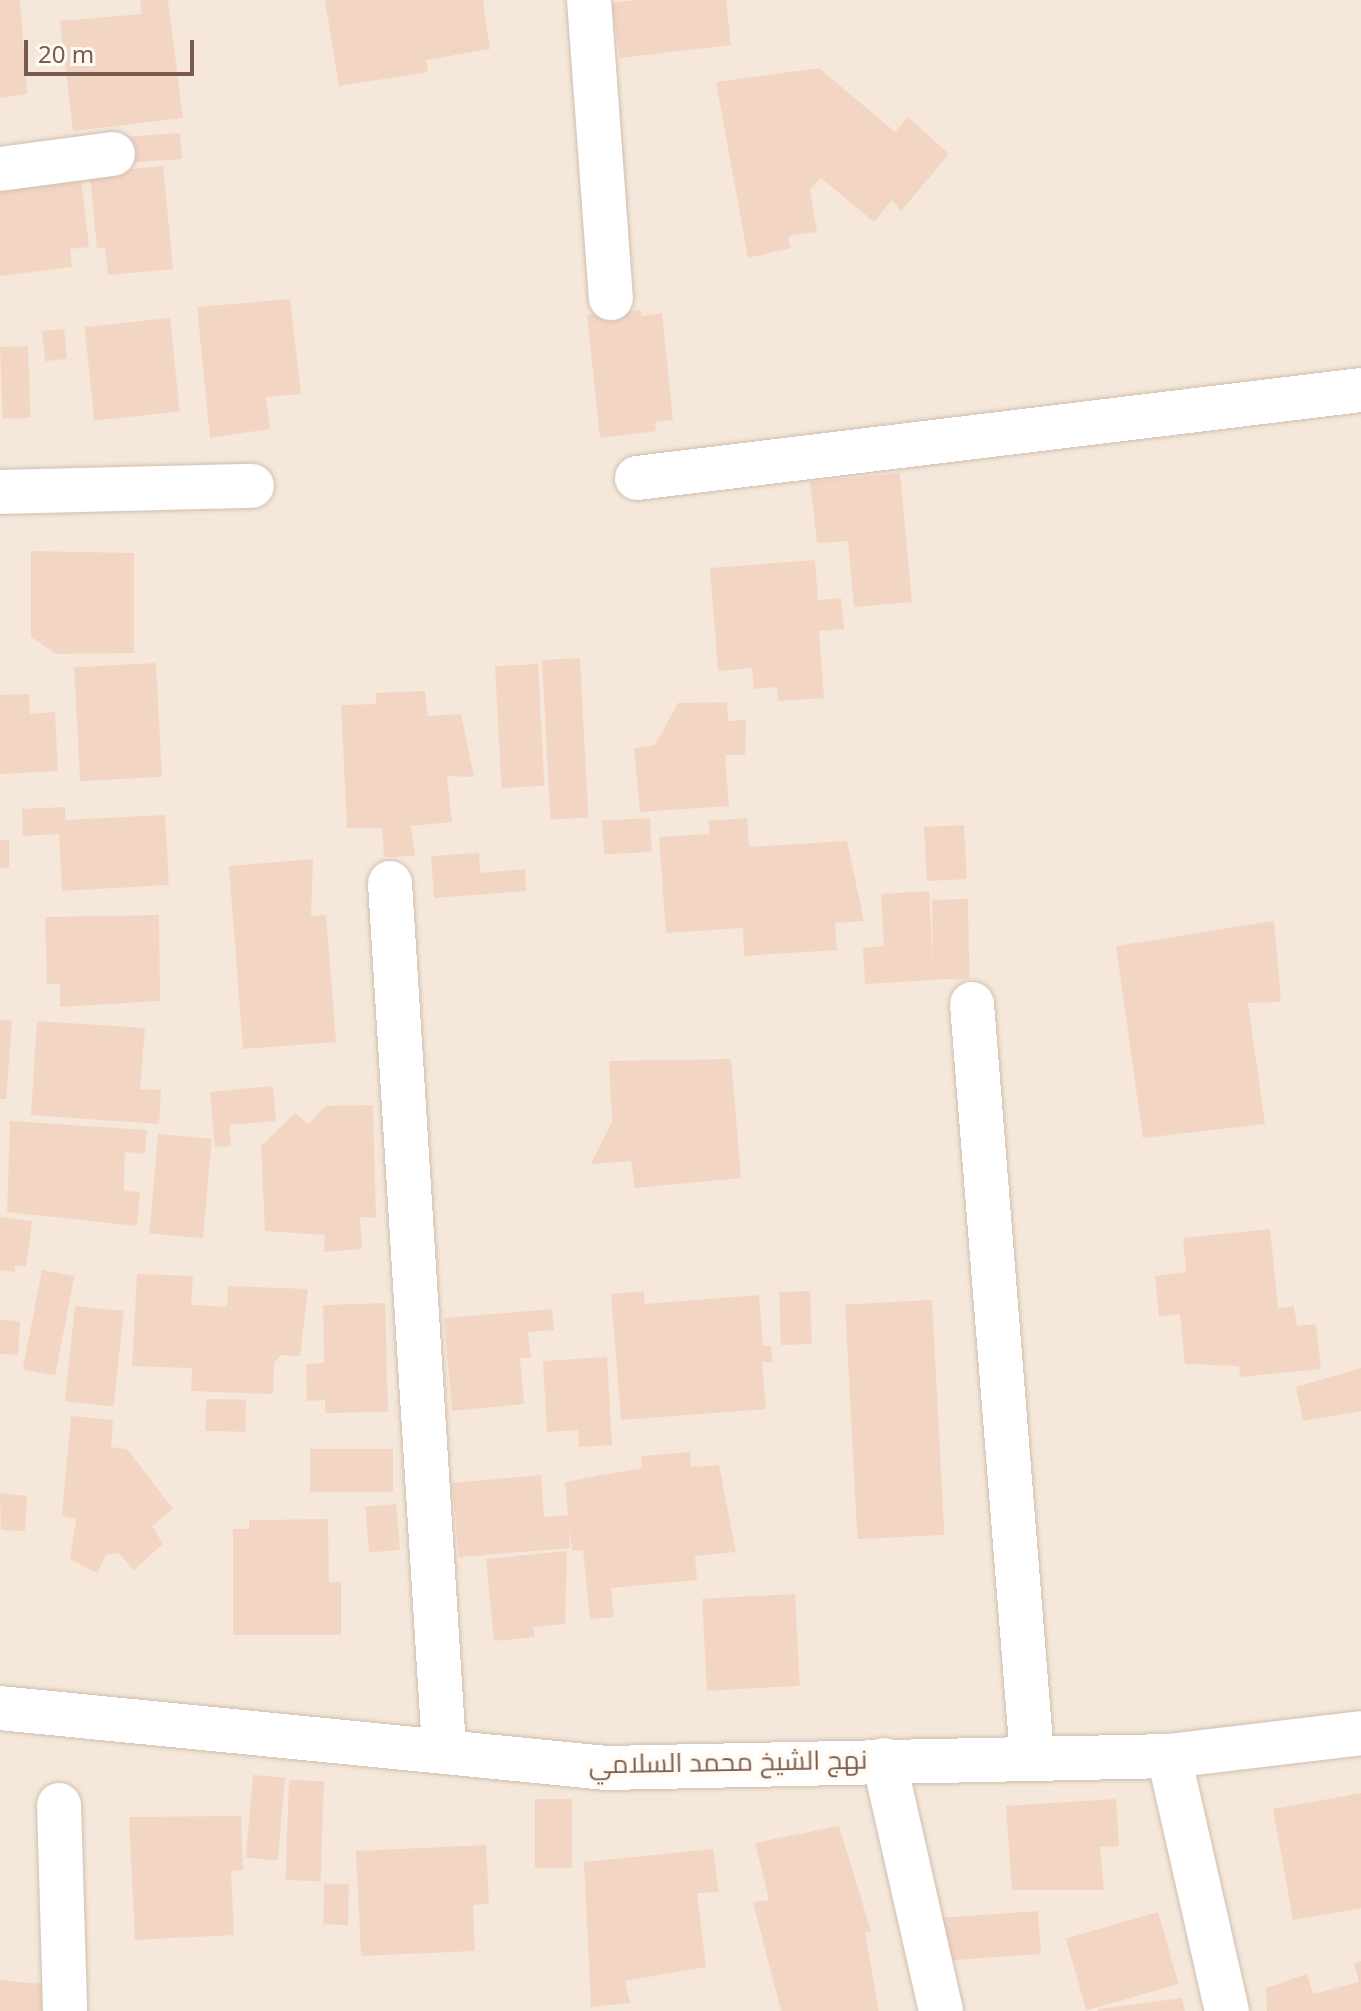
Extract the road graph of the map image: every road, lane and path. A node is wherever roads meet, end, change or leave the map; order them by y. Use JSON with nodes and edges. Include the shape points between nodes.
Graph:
{"nodes":[{"id":1,"x":589,"y":0,"type":"edge"},
{"id":2,"x":113,"y":154,"type":"dead end"},
{"id":3,"x":0,"y":169,"type":"edge"},
{"id":4,"x":611,"y":298,"type":"dead end"},
{"id":5,"x":1361,"y":390,"type":"edge"},
{"id":6,"x":637,"y":478,"type":"dead end"},
{"id":7,"x":252,"y":486,"type":"dead end"},
{"id":8,"x":0,"y":492,"type":"edge"},
{"id":9,"x":390,"y":883,"type":"dead end"},
{"id":10,"x":972,"y":1004,"type":"dead end"},
{"id":11,"x":0,"y":1708,"type":"edge"},
{"id":12,"x":1361,"y":1733,"type":"edge"},
{"id":13,"x":444,"y":1748,"type":"junction"},
{"id":14,"x":1032,"y":1756,"type":"junction"},
{"id":15,"x":1169,"y":1756,"type":"junction"},
{"id":16,"x":884,"y":1760,"type":"junction"},
{"id":17,"x":59,"y":1805,"type":"dead end"},
{"id":18,"x":65,"y":2011,"type":"edge"},
{"id":19,"x":941,"y":2011,"type":"edge"},
{"id":20,"x":1227,"y":2011,"type":"edge"}],
"edges":[{"from":1,"to":4,"type":"street"},
{"from":2,"to":3,"type":"street"},
{"from":5,"to":6,"type":"street"},
{"from":7,"to":8,"type":"street"},
{"from":9,"to":13,"type":"street"},
{"from":10,"to":14,"type":"street"},
{"from":11,"to":13,"type":"street","name":"نهج الشيخ محمد السلامي"},
{"from":12,"to":15,"type":"street","name":"نهج الشيخ محمد السلامي"},
{"from":13,"to":16,"type":"street","name":"نهج الشيخ محمد السلامي","via":[[607,1768]]},
{"from":14,"to":15,"type":"street","name":"نهج الشيخ محمد السلامي"},
{"from":14,"to":16,"type":"street","name":"نهج الشيخ محمد السلامي"},
{"from":15,"to":20,"type":"street"},
{"from":16,"to":19,"type":"street"},
{"from":17,"to":18,"type":"street"}]}
